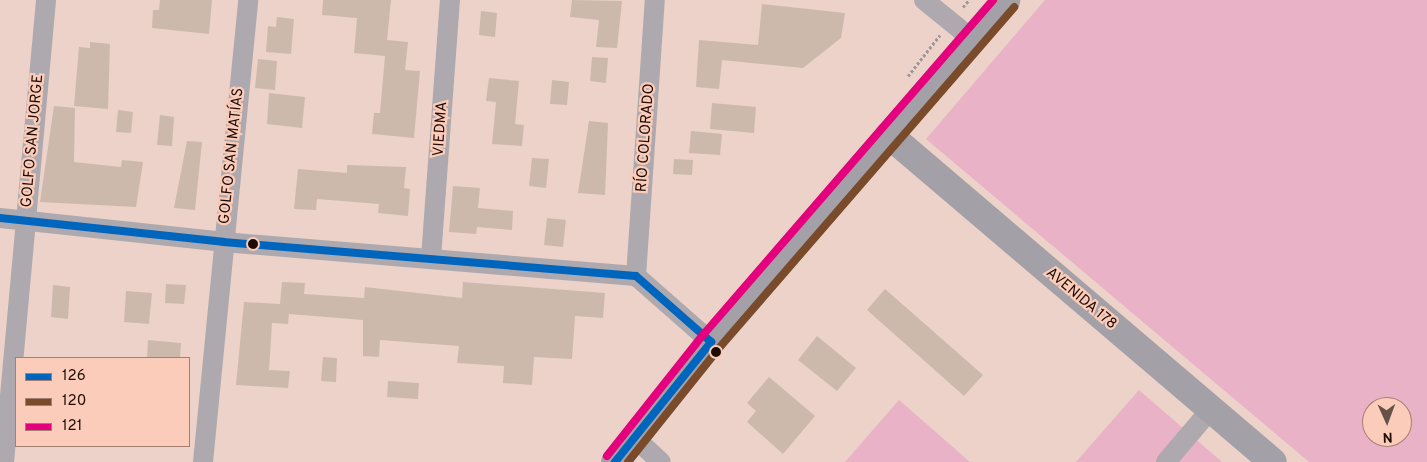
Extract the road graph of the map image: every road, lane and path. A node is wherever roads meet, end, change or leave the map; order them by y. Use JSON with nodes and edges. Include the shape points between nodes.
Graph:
{"nodes":[{"id":1,"x":46,"y":0,"type":"edge"},
{"id":2,"x":248,"y":0,"type":"edge"},
{"id":3,"x":450,"y":0,"type":"edge"},
{"id":4,"x":655,"y":0,"type":"edge"},
{"id":5,"x":924,"y":0,"type":"edge"},
{"id":6,"x":1006,"y":0,"type":"edge"},
{"id":7,"x":972,"y":39,"type":"junction"},
{"id":8,"x":890,"y":135,"type":"junction"},
{"id":9,"x":0,"y":218,"type":"edge"},
{"id":10,"x":26,"y":221,"type":"junction"},
{"id":11,"x":223,"y":242,"type":"junction"},
{"id":12,"x":431,"y":258,"type":"junction"},
{"id":13,"x":636,"y":276,"type":"junction"},
{"id":14,"x":711,"y":342,"type":"junction"},
{"id":15,"x":1211,"y":409,"type":"junction"},
{"id":16,"x":635,"y":438,"type":"junction"},
{"id":17,"x":4,"y":462,"type":"edge"},
{"id":18,"x":203,"y":462,"type":"edge"},
{"id":19,"x":615,"y":462,"type":"edge"},
{"id":20,"x":661,"y":462,"type":"edge"},
{"id":21,"x":1166,"y":462,"type":"edge"},
{"id":22,"x":1273,"y":462,"type":"edge"}],
"edges":[{"from":1,"to":10,"type":"street","name":"GOLFO SAN JORGE"},
{"from":2,"to":11,"type":"street","name":"GOLFO SAN MATÍAS"},
{"from":3,"to":12,"type":"street","name":"VIEDMA"},
{"from":4,"to":13,"type":"street","name":"RÍO COLORADO"},
{"from":5,"to":7,"type":"street"},
{"from":6,"to":7,"type":"main road"},
{"from":7,"to":8,"type":"main road"},
{"from":8,"to":14,"type":"main road"},
{"from":8,"to":15,"type":"main road","name":"AVENIDA 178"},
{"from":9,"to":10,"type":"street"},
{"from":10,"to":11,"type":"street"},
{"from":10,"to":17,"type":"street","name":"GOLFO SAN JORGE"},
{"from":11,"to":12,"type":"street"},
{"from":11,"to":18,"type":"street","name":"GOLFO SAN MATÍAS"},
{"from":12,"to":13,"type":"street"},
{"from":13,"to":14,"type":"street"},
{"from":14,"to":16,"type":"main road"},
{"from":15,"to":21,"type":"street"},
{"from":15,"to":22,"type":"main road","name":"AVENIDA 178"},
{"from":16,"to":19,"type":"main road"},
{"from":16,"to":20,"type":"street"}]}
